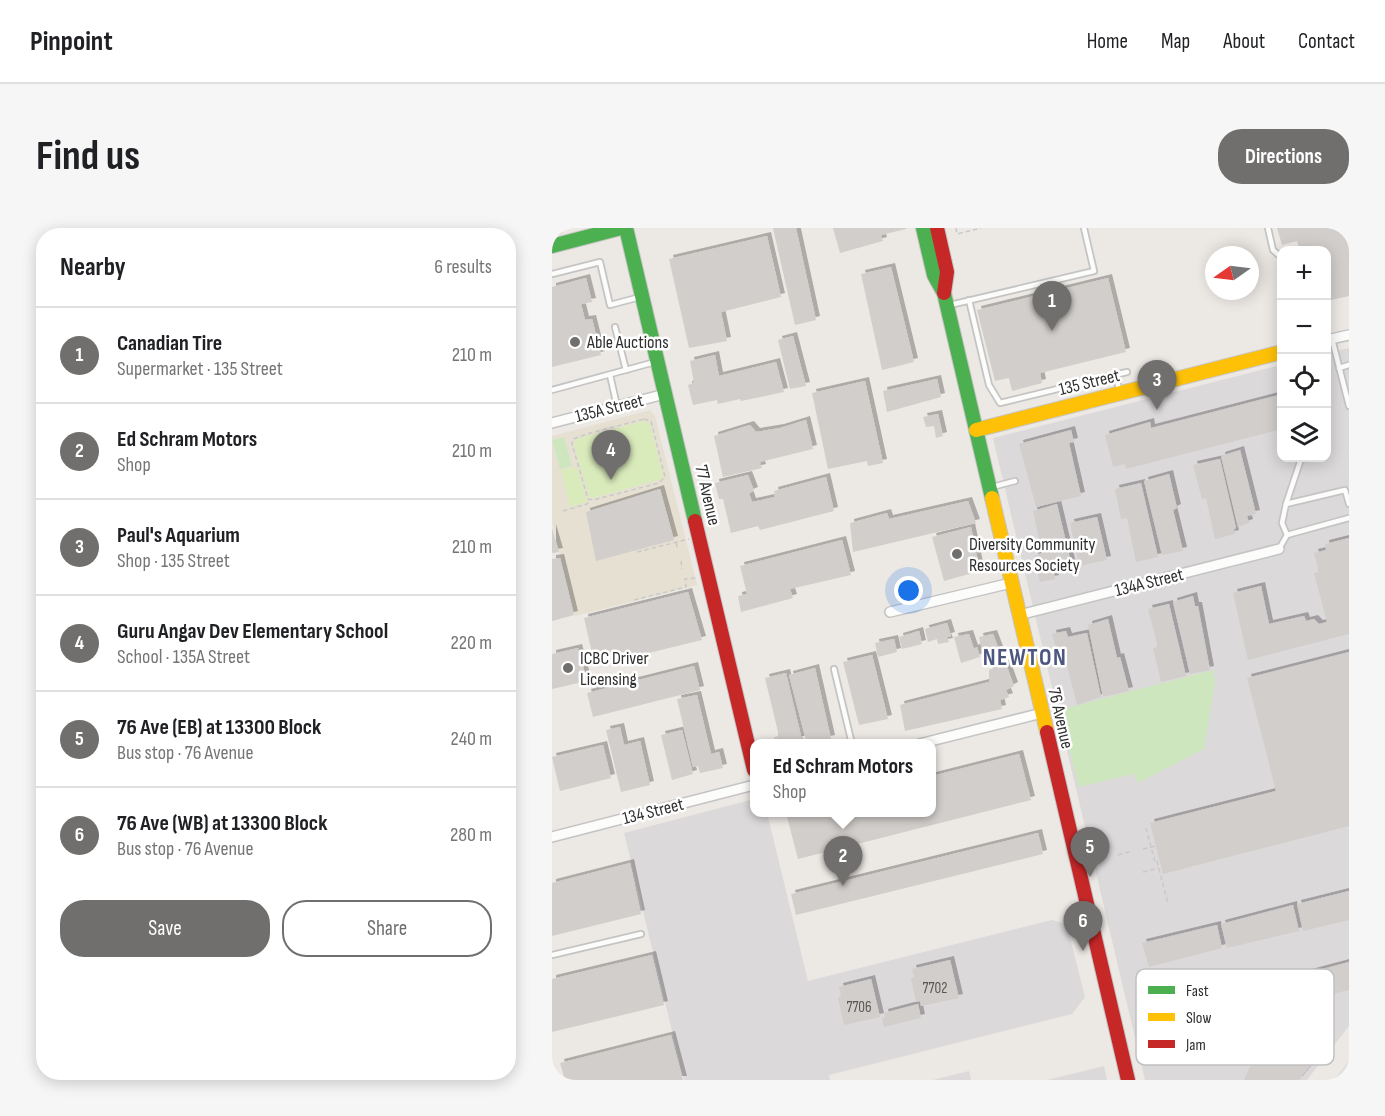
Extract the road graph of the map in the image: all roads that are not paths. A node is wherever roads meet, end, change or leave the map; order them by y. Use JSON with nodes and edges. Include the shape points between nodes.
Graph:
{"nodes":[{"id":1,"x":624,"y":228,"type":"edge"},
{"id":2,"x":923,"y":228,"type":"edge"},
{"id":3,"x":937,"y":228,"type":"edge"},
{"id":4,"x":1084,"y":228,"type":"edge"},
{"id":5,"x":1268,"y":228,"type":"edge"},
{"id":6,"x":552,"y":246,"type":"edge"},
{"id":7,"x":1277,"y":254,"type":"edge"},
{"id":8,"x":552,"y":274,"type":"edge"},
{"id":9,"x":642,"y":297,"type":"junction"},
{"id":10,"x":945,"y":299,"type":"junction"},
{"id":11,"x":969,"y":300,"type":"junction"},
{"id":12,"x":615,"y":327,"type":"dead end"},
{"id":13,"x":1349,"y":335,"type":"edge"},
{"id":14,"x":1331,"y":340,"type":"edge"},
{"id":15,"x":1331,"y":346,"type":"edge"},
{"id":16,"x":1277,"y":353,"type":"edge"},
{"id":17,"x":657,"y":362,"type":"junction"},
{"id":18,"x":1349,"y":365,"type":"edge"},
{"id":19,"x":1339,"y":368,"type":"junction"},
{"id":20,"x":626,"y":370,"type":"junction"},
{"id":21,"x":1127,"y":372,"type":"dead end"},
{"id":22,"x":610,"y":375,"type":"junction"},
{"id":23,"x":1116,"y":375,"type":"junction"},
{"id":24,"x":552,"y":390,"type":"edge"},
{"id":25,"x":1120,"y":393,"type":"junction"},
{"id":26,"x":665,"y":394,"type":"junction"},
{"id":27,"x":617,"y":406,"type":"junction"},
{"id":28,"x":1349,"y":406,"type":"edge"},
{"id":29,"x":552,"y":423,"type":"edge"},
{"id":30,"x":976,"y":430,"type":"junction"},
{"id":31,"x":1299,"y":462,"type":"edge"},
{"id":32,"x":1015,"y":481,"type":"dead end"},
{"id":33,"x":989,"y":488,"type":"junction"},
{"id":34,"x":1286,"y":504,"type":"junction"},
{"id":35,"x":1349,"y":504,"type":"edge"},
{"id":36,"x":1349,"y":518,"type":"edge"},
{"id":37,"x":1287,"y":535,"type":"junction"},
{"id":38,"x":1279,"y":549,"type":"joint"},
{"id":39,"x":1011,"y":583,"type":"junction"},
{"id":40,"x":890,"y":612,"type":"dead end"},
{"id":41,"x":1019,"y":615,"type":"junction"},
{"id":42,"x":834,"y":669,"type":"dead end"},
{"id":43,"x":1042,"y":713,"type":"junction"},
{"id":44,"x":851,"y":739,"type":"edge"},
{"id":45,"x":936,"y":740,"type":"edge"},
{"id":46,"x":750,"y":753,"type":"edge"},
{"id":47,"x":750,"y":786,"type":"edge"},
{"id":48,"x":552,"y":837,"type":"edge"},
{"id":49,"x":641,"y":934,"type":"dead end"},
{"id":50,"x":552,"y":955,"type":"edge"},
{"id":51,"x":1128,"y":1080,"type":"edge"}],
"edges":[{"from":1,"to":6,"type":"main road"},
{"from":1,"to":9,"type":"main road","name":"77 Avenue"},
{"from":2,"to":10,"type":"main road","name":"76 Avenue","via":[[934,275]]},
{"from":3,"to":10,"type":"main road","name":"76 Avenue","via":[[947,272]]},
{"from":4,"to":11,"type":"lane","via":[[1094,271]]},
{"from":5,"to":7,"type":"lane"},
{"from":8,"to":9,"type":"lane","via":[[600,262],[610,305]]},
{"from":9,"to":17,"type":"main road","name":"77 Avenue"},
{"from":10,"to":11,"type":"lane"},
{"from":10,"to":30,"type":"main road","name":"76 Avenue"},
{"from":11,"to":23,"type":"lane","via":[[989,385],[1000,403]]},
{"from":12,"to":20,"type":"lane"},
{"from":13,"to":14,"type":"street"},
{"from":15,"to":19,"type":"lane"},
{"from":16,"to":25,"type":"main road","name":"135 Street"},
{"from":17,"to":20,"type":"lane"},
{"from":17,"to":26,"type":"main road","name":"77 Avenue"},
{"from":18,"to":19,"type":"lane"},
{"from":19,"to":28,"type":"lane"},
{"from":20,"to":22,"type":"lane"},
{"from":21,"to":23,"type":"lane"},
{"from":22,"to":24,"type":"lane"},
{"from":22,"to":27,"type":"lane"},
{"from":23,"to":25,"type":"lane"},
{"from":25,"to":30,"type":"main road","name":"135 Street"},
{"from":26,"to":27,"type":"street","name":"135A Street"},
{"from":26,"to":46,"type":"main road","name":"77 Avenue"},
{"from":27,"to":29,"type":"street","name":"135A Street"},
{"from":30,"to":33,"type":"main road","name":"76 Avenue"},
{"from":31,"to":34,"type":"lane"},
{"from":32,"to":33,"type":"lane"},
{"from":33,"to":39,"type":"main road","name":"76 Avenue"},
{"from":34,"to":35,"type":"lane","via":[[1345,490]]},
{"from":34,"to":37,"type":"lane","via":[[1282,523]]},
{"from":36,"to":37,"type":"lane"},
{"from":37,"to":38,"type":"lane"},
{"from":38,"to":41,"type":"street","name":"134A Street"},
{"from":39,"to":40,"type":"street"},
{"from":39,"to":41,"type":"main road","name":"76 Avenue"},
{"from":41,"to":43,"type":"main road","name":"76 Avenue"},
{"from":42,"to":44,"type":"lane"},
{"from":43,"to":45,"type":"street"},
{"from":43,"to":51,"type":"main road","name":"76 Avenue"},
{"from":47,"to":48,"type":"street","name":"134 Street"},
{"from":49,"to":50,"type":"lane"}]}
